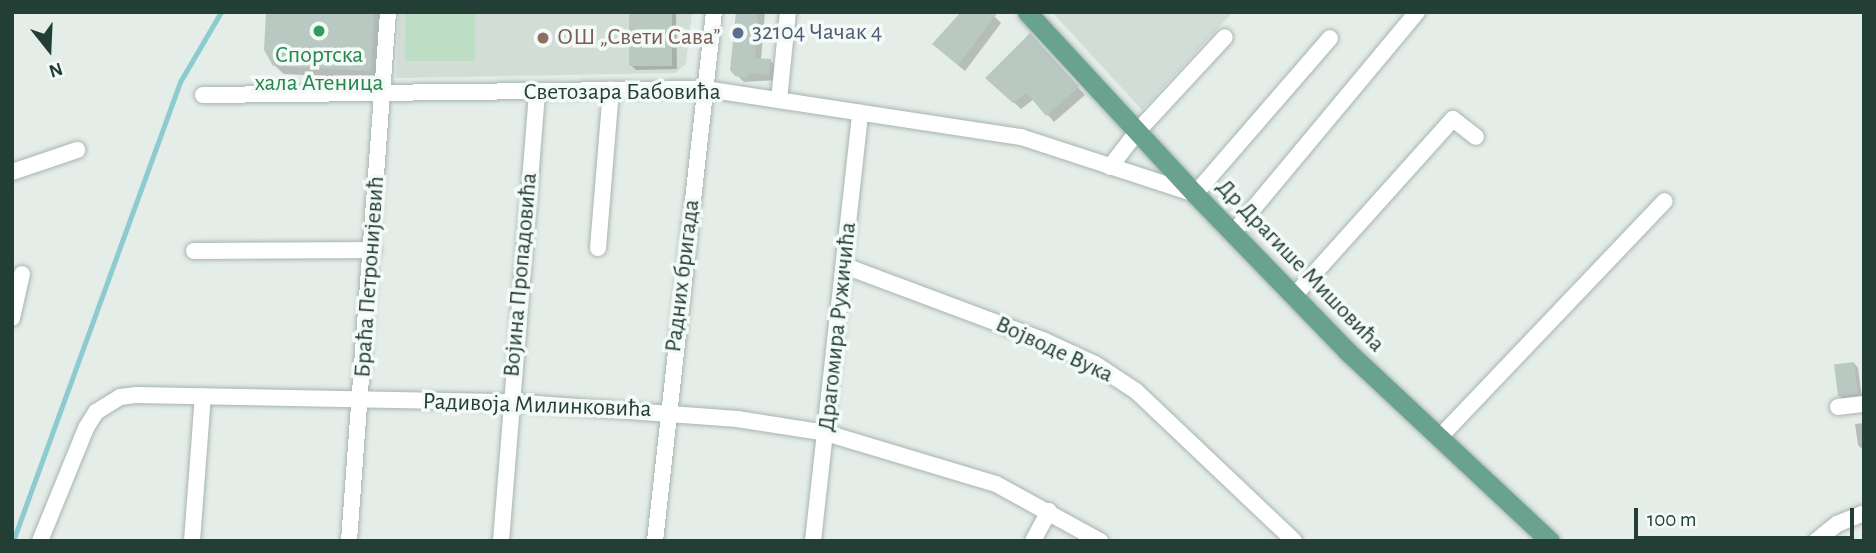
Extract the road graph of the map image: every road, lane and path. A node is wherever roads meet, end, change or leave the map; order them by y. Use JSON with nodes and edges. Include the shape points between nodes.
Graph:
{"nodes":[{"id":1,"x":388,"y":12,"type":"edge"},
{"id":2,"x":714,"y":12,"type":"edge"},
{"id":3,"x":788,"y":12,"type":"edge"},
{"id":4,"x":1027,"y":12,"type":"edge"},
{"id":5,"x":1417,"y":12,"type":"edge"},
{"id":6,"x":1225,"y":37,"type":"dead end"},
{"id":7,"x":1330,"y":38,"type":"dead end"},
{"id":8,"x":706,"y":89,"type":"junction"},
{"id":9,"x":611,"y":90,"type":"junction"},
{"id":10,"x":537,"y":92,"type":"junction"},
{"id":11,"x":383,"y":93,"type":"junction"},
{"id":12,"x":203,"y":95,"type":"dead end"},
{"id":13,"x":779,"y":100,"type":"junction"},
{"id":14,"x":860,"y":113,"type":"junction"},
{"id":15,"x":1137,"y":132,"type":"junction"},
{"id":16,"x":1476,"y":136,"type":"dead end"},
{"id":17,"x":77,"y":150,"type":"dead end"},
{"id":18,"x":1110,"y":167,"type":"junction"},
{"id":19,"x":12,"y":172,"type":"edge"},
{"id":20,"x":1195,"y":194,"type":"junction"},
{"id":21,"x":1665,"y":201,"type":"dead end"},
{"id":22,"x":1233,"y":233,"type":"junction"},
{"id":23,"x":598,"y":248,"type":"dead end"},
{"id":24,"x":373,"y":250,"type":"junction"},
{"id":25,"x":194,"y":251,"type":"dead end"},
{"id":26,"x":845,"y":266,"type":"junction"},
{"id":27,"x":22,"y":274,"type":"dead end"},
{"id":28,"x":1294,"y":296,"type":"junction"},
{"id":29,"x":12,"y":318,"type":"edge"},
{"id":30,"x":203,"y":396,"type":"junction"},
{"id":31,"x":360,"y":400,"type":"junction"},
{"id":32,"x":510,"y":402,"type":"junction"},
{"id":33,"x":1864,"y":404,"type":"edge"},
{"id":34,"x":1838,"y":407,"type":"dead end"},
{"id":35,"x":667,"y":412,"type":"junction"},
{"id":36,"x":826,"y":433,"type":"junction"},
{"id":37,"x":1440,"y":438,"type":"junction"},
{"id":38,"x":1049,"y":511,"type":"junction"},
{"id":39,"x":1864,"y":513,"type":"edge"},
{"id":40,"x":40,"y":541,"type":"edge"},
{"id":41,"x":192,"y":541,"type":"edge"},
{"id":42,"x":349,"y":541,"type":"edge"},
{"id":43,"x":501,"y":541,"type":"edge"},
{"id":44,"x":655,"y":541,"type":"edge"},
{"id":45,"x":813,"y":541,"type":"edge"},
{"id":46,"x":1033,"y":541,"type":"edge"},
{"id":47,"x":1100,"y":541,"type":"edge"},
{"id":48,"x":1294,"y":541,"type":"edge"},
{"id":49,"x":1550,"y":541,"type":"edge"},
{"id":50,"x":1816,"y":541,"type":"edge"}],
"edges":[{"from":1,"to":11,"type":"street","name":"Браћа Петронијевић"},
{"from":2,"to":8,"type":"street","name":"Радних бригада"},
{"from":3,"to":13,"type":"street"},
{"from":4,"to":15,"type":"main road","name":"Др Драгише Мишовића"},
{"from":5,"to":22,"type":"street"},
{"from":6,"to":15,"type":"street"},
{"from":7,"to":20,"type":"street"},
{"from":8,"to":9,"type":"street","name":"Светозара Бабовића"},
{"from":8,"to":13,"type":"street","name":"Светозара Бабовића"},
{"from":8,"to":35,"type":"street","name":"Радних бригада"},
{"from":9,"to":10,"type":"street","name":"Светозара Бабовића"},
{"from":9,"to":23,"type":"street"},
{"from":10,"to":11,"type":"street","name":"Светозара Бабовића"},
{"from":10,"to":32,"type":"street","name":"Војина Пропадовића"},
{"from":11,"to":12,"type":"street","name":"Светозара Бабовића"},
{"from":11,"to":24,"type":"street","name":"Браћа Петронијевић"},
{"from":13,"to":14,"type":"street","name":"Светозара Бабовића"},
{"from":14,"to":18,"type":"street","name":"Светозара Бабовића","via":[[1021,137]]},
{"from":14,"to":26,"type":"street","name":"Драгомира Ружичића"},
{"from":15,"to":18,"type":"street"},
{"from":15,"to":20,"type":"main road","name":"Др Драгише Мишовића"},
{"from":16,"to":28,"type":"street","via":[[1453,119]]},
{"from":17,"to":19,"type":"street"},
{"from":18,"to":20,"type":"street","name":"Светозара Бабовића"},
{"from":20,"to":22,"type":"main road","name":"Др Драгише Мишовића"},
{"from":21,"to":37,"type":"street"},
{"from":22,"to":28,"type":"main road","name":"Др Драгише Мишовића"},
{"from":24,"to":25,"type":"street"},
{"from":24,"to":31,"type":"street","name":"Браћа Петронијевић"},
{"from":26,"to":36,"type":"street","name":"Драгомира Ружичића"},
{"from":26,"to":48,"type":"street","name":"Војводе Вука","via":[[1096,363],[1136,391]]},
{"from":27,"to":29,"type":"street"},
{"from":28,"to":37,"type":"main road","name":"Др Драгише Мишовића"},
{"from":30,"to":31,"type":"street","name":"Радивоја Милинковића"},
{"from":30,"to":40,"type":"street","name":"Радивоја Милинковића","via":[[120,397],[96,412]]},
{"from":30,"to":41,"type":"street"},
{"from":31,"to":32,"type":"street","name":"Радивоја Милинковића"},
{"from":31,"to":42,"type":"street","name":"Браћа Петронијевић"},
{"from":32,"to":35,"type":"street","name":"Радивоја Милинковића"},
{"from":32,"to":43,"type":"street","name":"Војина Пропадовића"},
{"from":33,"to":34,"type":"street"},
{"from":35,"to":36,"type":"street","name":"Радивоја Милинковића"},
{"from":35,"to":44,"type":"street","name":"Радних бригада"},
{"from":36,"to":38,"type":"street","name":"Радивоја Милинковића","via":[[996,484]]},
{"from":36,"to":45,"type":"street","name":"Драгомира Ружичића"},
{"from":37,"to":49,"type":"main road","name":"Др Драгише Мишовића"},
{"from":38,"to":46,"type":"street"},
{"from":38,"to":47,"type":"street","name":"Радивоја Милинковића"},
{"from":39,"to":50,"type":"street","via":[[1837,524]]}]}
